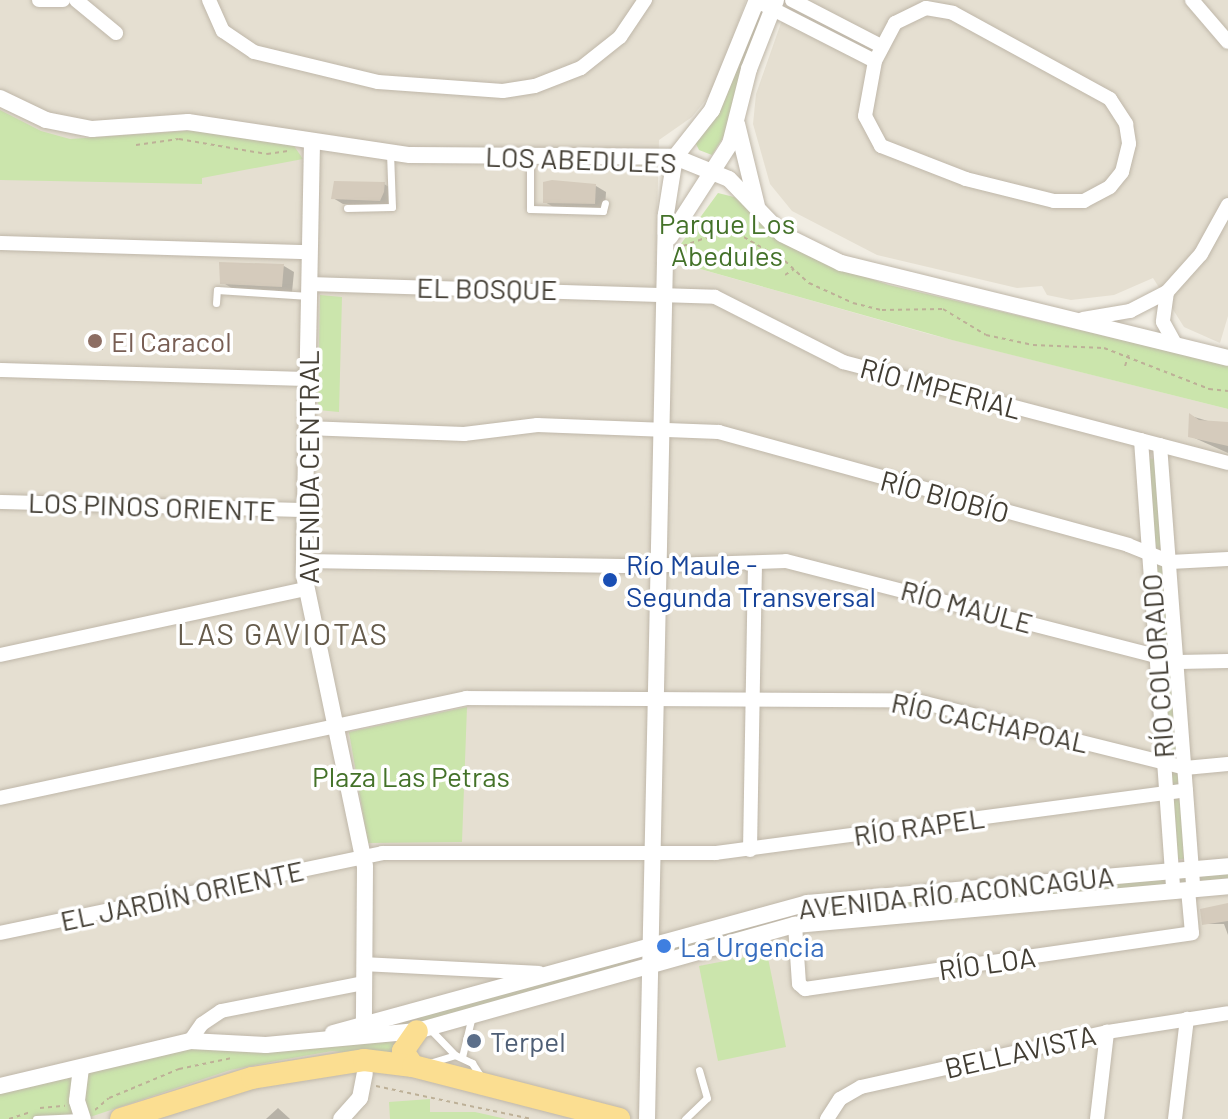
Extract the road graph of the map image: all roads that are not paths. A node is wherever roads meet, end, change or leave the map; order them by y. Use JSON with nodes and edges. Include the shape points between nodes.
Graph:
{"nodes":[{"id":1,"x":39,"y":0,"type":"edge"},
{"id":2,"x":63,"y":0,"type":"edge"},
{"id":3,"x":76,"y":0,"type":"edge"},
{"id":4,"x":209,"y":0,"type":"edge"},
{"id":5,"x":645,"y":0,"type":"edge"},
{"id":6,"x":757,"y":0,"type":"edge"},
{"id":7,"x":792,"y":0,"type":"edge"},
{"id":8,"x":1192,"y":0,"type":"edge"},
{"id":9,"x":1210,"y":0,"type":"edge"},
{"id":10,"x":774,"y":4,"type":"edge"},
{"id":11,"x":116,"y":33,"type":"dead end"},
{"id":12,"x":1224,"y":36,"type":"edge"},
{"id":13,"x":881,"y":46,"type":"junction"},
{"id":14,"x":875,"y":61,"type":"junction"},
{"id":15,"x":0,"y":98,"type":"edge"},
{"id":16,"x":736,"y":121,"type":"junction"},
{"id":17,"x":312,"y":142,"type":"junction"},
{"id":18,"x":390,"y":153,"type":"junction"},
{"id":19,"x":530,"y":157,"type":"junction"},
{"id":20,"x":675,"y":157,"type":"junction"},
{"id":21,"x":715,"y":171,"type":"junction"},
{"id":22,"x":605,"y":203,"type":"dead end"},
{"id":23,"x":1228,"y":205,"type":"edge"},
{"id":24,"x":757,"y":207,"type":"junction"},
{"id":25,"x":347,"y":208,"type":"dead end"},
{"id":26,"x":0,"y":243,"type":"edge"},
{"id":27,"x":666,"y":250,"type":"junction"},
{"id":28,"x":310,"y":252,"type":"junction"},
{"id":29,"x":309,"y":290,"type":"junction"},
{"id":30,"x":664,"y":292,"type":"junction"},
{"id":31,"x":1167,"y":292,"type":"junction"},
{"id":32,"x":216,"y":303,"type":"dead end"},
{"id":33,"x":1083,"y":319,"type":"junction"},
{"id":34,"x":1175,"y":344,"type":"junction"},
{"id":35,"x":1228,"y":358,"type":"edge"},
{"id":36,"x":0,"y":370,"type":"edge"},
{"id":37,"x":307,"y":379,"type":"junction"},
{"id":38,"x":306,"y":428,"type":"junction"},
{"id":39,"x":661,"y":429,"type":"junction"},
{"id":40,"x":1141,"y":440,"type":"junction"},
{"id":41,"x":1160,"y":445,"type":"junction"},
{"id":42,"x":1228,"y":463,"type":"edge"},
{"id":43,"x":0,"y":502,"type":"edge"},
{"id":44,"x":304,"y":510,"type":"junction"},
{"id":45,"x":1148,"y":554,"type":"junction"},
{"id":46,"x":1228,"y":559,"type":"edge"},
{"id":47,"x":303,"y":561,"type":"junction"},
{"id":48,"x":1170,"y":562,"type":"junction"},
{"id":49,"x":755,"y":563,"type":"junction"},
{"id":50,"x":656,"y":566,"type":"junction"},
{"id":51,"x":306,"y":589,"type":"junction"},
{"id":52,"x":0,"y":655,"type":"edge"},
{"id":53,"x":1156,"y":656,"type":"junction"},
{"id":54,"x":1228,"y":661,"type":"edge"},
{"id":55,"x":1178,"y":662,"type":"junction"},
{"id":56,"x":753,"y":699,"type":"junction"},
{"id":57,"x":654,"y":702,"type":"junction"},
{"id":58,"x":337,"y":726,"type":"junction"},
{"id":59,"x":1164,"y":762,"type":"junction"},
{"id":60,"x":1228,"y":764,"type":"edge"},
{"id":61,"x":1185,"y":768,"type":"junction"},
{"id":62,"x":1186,"y":790,"type":"junction"},
{"id":63,"x":1167,"y":792,"type":"junction"},
{"id":64,"x":0,"y":798,"type":"edge"},
{"id":65,"x":750,"y":850,"type":"junction"},
{"id":66,"x":651,"y":856,"type":"junction"},
{"id":67,"x":363,"y":857,"type":"junction"},
{"id":68,"x":1228,"y":866,"type":"edge"},
{"id":69,"x":1191,"y":869,"type":"junction"},
{"id":70,"x":1171,"y":871,"type":"junction"},
{"id":71,"x":1228,"y":886,"type":"edge"},
{"id":72,"x":1185,"y":890,"type":"junction"},
{"id":73,"x":795,"y":925,"type":"junction"},
{"id":74,"x":0,"y":933,"type":"edge"},
{"id":75,"x":649,"y":948,"type":"junction"},
{"id":76,"x":364,"y":964,"type":"junction"},
{"id":77,"x":649,"y":967,"type":"junction"},
{"id":78,"x":556,"y":974,"type":"junction"},
{"id":79,"x":364,"y":983,"type":"junction"},
{"id":80,"x":1228,"y":1013,"type":"edge"},
{"id":81,"x":472,"y":1016,"type":"junction"},
{"id":82,"x":1187,"y":1019,"type":"junction"},
{"id":83,"x":423,"y":1030,"type":"junction"},
{"id":84,"x":1107,"y":1032,"type":"junction"},
{"id":85,"x":190,"y":1041,"type":"junction"},
{"id":86,"x":458,"y":1056,"type":"junction"},
{"id":87,"x":364,"y":1058,"type":"junction"},
{"id":88,"x":81,"y":1068,"type":"junction"},
{"id":89,"x":417,"y":1068,"type":"junction"},
{"id":90,"x":699,"y":1070,"type":"dead end"},
{"id":91,"x":483,"y":1085,"type":"junction"},
{"id":92,"x":0,"y":1086,"type":"edge"},
{"id":93,"x":573,"y":1116,"type":"edge"},
{"id":94,"x":82,"y":1118,"type":"edge"},
{"id":95,"x":36,"y":1119,"type":"edge"},
{"id":96,"x":121,"y":1119,"type":"edge"},
{"id":97,"x":341,"y":1119,"type":"edge"},
{"id":98,"x":619,"y":1119,"type":"edge"},
{"id":99,"x":647,"y":1119,"type":"edge"},
{"id":100,"x":685,"y":1119,"type":"edge"},
{"id":101,"x":827,"y":1119,"type":"edge"},
{"id":102,"x":1097,"y":1119,"type":"edge"},
{"id":103,"x":1175,"y":1119,"type":"edge"}],
"edges":[{"from":1,"to":2,"type":"street"},
{"from":3,"to":11,"type":"street"},
{"from":4,"to":5,"type":"street","via":[[223,31],[254,52],[378,82],[503,91],[543,84],[581,68],[620,37]]},
{"from":6,"to":10,"type":"street"},
{"from":6,"to":20,"type":"street","via":[[712,110]]},
{"from":7,"to":13,"type":"street"},
{"from":8,"to":12,"type":"street"},
{"from":9,"to":12,"type":"street"},
{"from":10,"to":14,"type":"street"},
{"from":10,"to":16,"type":"street"},
{"from":13,"to":14,"type":"street"},
{"from":13,"to":14,"type":"street","via":[[895,23],[909,13],[936,8],[953,13],[1110,99],[1126,124],[1126,163],[1102,193],[1064,203],[907,158],[881,146],[867,125],[865,99]]},
{"from":15,"to":17,"type":"street","name":"LOS ABEDULES","via":[[30,115],[76,127],[217,123]]},
{"from":16,"to":21,"type":"street"},
{"from":16,"to":24,"type":"street"},
{"from":17,"to":18,"type":"street","name":"LOS ABEDULES"},
{"from":17,"to":28,"type":"street","name":"AVENIDA CENTRAL"},
{"from":18,"to":19,"type":"street","name":"LOS ABEDULES"},
{"from":18,"to":25,"type":"lane","via":[[392,207]]},
{"from":19,"to":20,"type":"street","name":"LOS ABEDULES"},
{"from":19,"to":22,"type":"lane","via":[[530,209],[603,211]]},
{"from":20,"to":21,"type":"street","name":"LOS ABEDULES"},
{"from":20,"to":27,"type":"street"},
{"from":21,"to":24,"type":"street","name":"LOS ABEDULES"},
{"from":21,"to":27,"type":"street"},
{"from":23,"to":31,"type":"street","via":[[1201,254]]},
{"from":24,"to":33,"type":"street","name":"LOS ABEDULES","via":[[782,234],[841,263]]},
{"from":26,"to":28,"type":"street"},
{"from":27,"to":30,"type":"street"},
{"from":28,"to":29,"type":"street","name":"AVENIDA CENTRAL"},
{"from":29,"to":30,"type":"street","name":"EL BOSQUE"},
{"from":29,"to":32,"type":"lane","via":[[217,290]]},
{"from":29,"to":37,"type":"street","name":"AVENIDA CENTRAL"},
{"from":30,"to":39,"type":"street"},
{"from":30,"to":40,"type":"street","name":"RÍO IMPERIAL","via":[[725,300],[843,362]]},
{"from":31,"to":33,"type":"street","via":[[1130,311]]},
{"from":31,"to":34,"type":"street","via":[[1163,322]]},
{"from":33,"to":34,"type":"street","name":"LOS ABEDULES"},
{"from":34,"to":35,"type":"street","name":"LOS ABEDULES"},
{"from":36,"to":37,"type":"street"},
{"from":37,"to":38,"type":"street","name":"AVENIDA CENTRAL"},
{"from":38,"to":39,"type":"street","name":"RÍO BIOBÍO","via":[[464,434],[537,425]]},
{"from":38,"to":44,"type":"street","name":"AVENIDA CENTRAL"},
{"from":39,"to":45,"type":"street","name":"RÍO BIOBÍO","via":[[719,432]]},
{"from":39,"to":50,"type":"street"},
{"from":40,"to":41,"type":"street","name":"RÍO IMPERIAL"},
{"from":40,"to":45,"type":"street","name":"RÍO COLORADO"},
{"from":41,"to":42,"type":"street","name":"RÍO IMPERIAL"},
{"from":41,"to":48,"type":"street","name":"RÍO COLORADO"},
{"from":43,"to":44,"type":"street","name":"LOS PINOS ORIENTE"},
{"from":44,"to":47,"type":"street","name":"AVENIDA CENTRAL"},
{"from":45,"to":48,"type":"street","name":"RÍO BIOBÍO"},
{"from":45,"to":53,"type":"street","name":"RÍO COLORADO"},
{"from":46,"to":48,"type":"street","name":"RÍO BIOBÍO"},
{"from":47,"to":50,"type":"street","name":"RÍO MAULE"},
{"from":47,"to":51,"type":"street","name":"AVENIDA CENTRAL"},
{"from":48,"to":55,"type":"street","name":"RÍO COLORADO"},
{"from":49,"to":50,"type":"street","name":"RÍO MAULE"},
{"from":49,"to":53,"type":"street","name":"RÍO MAULE","via":[[825,568]]},
{"from":49,"to":56,"type":"street"},
{"from":50,"to":57,"type":"street"},
{"from":51,"to":52,"type":"street"},
{"from":51,"to":58,"type":"street","name":"AVENIDA CENTRAL"},
{"from":53,"to":55,"type":"street","name":"RÍO MAULE"},
{"from":53,"to":59,"type":"street","name":"RÍO COLORADO"},
{"from":54,"to":55,"type":"street","name":"RÍO MAULE"},
{"from":55,"to":61,"type":"street","name":"RÍO COLORADO"},
{"from":56,"to":57,"type":"street","name":"RÍO CACHAPOAL"},
{"from":56,"to":59,"type":"street","name":"RÍO CACHAPOAL","via":[[913,700]]},
{"from":56,"to":65,"type":"street"},
{"from":57,"to":58,"type":"street","name":"RÍO CACHAPOAL","via":[[457,698]]},
{"from":57,"to":66,"type":"street"},
{"from":58,"to":64,"type":"street","name":"RÍO CACHAPOAL"},
{"from":58,"to":67,"type":"street","name":"AVENIDA CENTRAL"},
{"from":59,"to":61,"type":"street","name":"RÍO CACHAPOAL"},
{"from":59,"to":63,"type":"street","name":"RÍO COLORADO"},
{"from":60,"to":61,"type":"street","name":"RÍO CACHAPOAL"},
{"from":61,"to":62,"type":"street","name":"RÍO COLORADO"},
{"from":62,"to":63,"type":"street","name":"RÍO RAPEL"},
{"from":62,"to":69,"type":"street","name":"RÍO COLORADO"},
{"from":63,"to":65,"type":"street","name":"RÍO RAPEL"},
{"from":63,"to":70,"type":"street","name":"RÍO COLORADO"},
{"from":65,"to":66,"type":"street","name":"RÍO RAPEL"},
{"from":66,"to":67,"type":"street","name":"EL JARDÍN ORIENTE"},
{"from":66,"to":75,"type":"street"},
{"from":67,"to":74,"type":"street","name":"EL JARDÍN ORIENTE"},
{"from":67,"to":76,"type":"street","name":"AVENIDA CENTRAL"},
{"from":68,"to":69,"type":"street","name":"AVENIDA RÍO ACONCAGUA"},
{"from":69,"to":70,"type":"street","name":"AVENIDA RÍO ACONCAGUA"},
{"from":69,"to":72,"type":"street","name":"RÍO COLORADO"},
{"from":70,"to":72,"type":"street","name":"RÍO COLORADO"},
{"from":70,"to":75,"type":"street","name":"AVENIDA RÍO ACONCAGUA","via":[[830,900]]},
{"from":71,"to":72,"type":"street","name":"AVENIDA RÍO ACONCAGUA"},
{"from":72,"to":73,"type":"street","name":"AVENIDA RÍO ACONCAGUA"},
{"from":72,"to":73,"type":"street","name":"RÍO LOA","via":[[1192,933],[805,989],[799,984]]},
{"from":73,"to":77,"type":"street","name":"AVENIDA RÍO ACONCAGUA"},
{"from":75,"to":77,"type":"street"},
{"from":75,"to":78,"type":"street","name":"AVENIDA RÍO ACONCAGUA"},
{"from":76,"to":78,"type":"street"},
{"from":76,"to":79,"type":"street","name":"AVENIDA CENTRAL"},
{"from":77,"to":81,"type":"street","name":"AVENIDA RÍO ACONCAGUA"},
{"from":77,"to":99,"type":"street"},
{"from":78,"to":87,"type":"street","name":"AVENIDA RÍO ACONCAGUA"},
{"from":79,"to":85,"type":"street","via":[[221,1011]]},
{"from":79,"to":87,"type":"street","name":"AVENIDA CENTRAL"},
{"from":80,"to":82,"type":"street","name":"BELLAVISTA"},
{"from":81,"to":83,"type":"street","name":"AVENIDA RÍO ACONCAGUA"},
{"from":81,"to":86,"type":"lane"},
{"from":82,"to":84,"type":"street","name":"BELLAVISTA"},
{"from":82,"to":103,"type":"street"},
{"from":83,"to":86,"type":"lane"},
{"from":83,"to":87,"type":"street","name":"AVENIDA RÍO ACONCAGUA"},
{"from":83,"to":89,"type":"main road","via":[[403,1051]]},
{"from":84,"to":101,"type":"street","name":"BELLAVISTA","via":[[861,1087],[840,1099]]},
{"from":84,"to":102,"type":"street"},
{"from":85,"to":87,"type":"street","via":[[289,1043]]},
{"from":85,"to":88,"type":"street"},
{"from":86,"to":89,"type":"lane","via":[[436,1057]]},
{"from":86,"to":91,"type":"lane","via":[[476,1068]]},
{"from":87,"to":89,"type":"main road"},
{"from":87,"to":93,"type":"main road"},
{"from":87,"to":96,"type":"main road","via":[[252,1078]]},
{"from":87,"to":97,"type":"street"},
{"from":88,"to":92,"type":"street"},
{"from":88,"to":94,"type":"street","via":[[77,1101]]},
{"from":89,"to":91,"type":"main road"},
{"from":90,"to":100,"type":"lane","via":[[707,1098]]},
{"from":91,"to":93,"type":"main road"},
{"from":93,"to":98,"type":"main road"},
{"from":94,"to":95,"type":"lane"}]}
